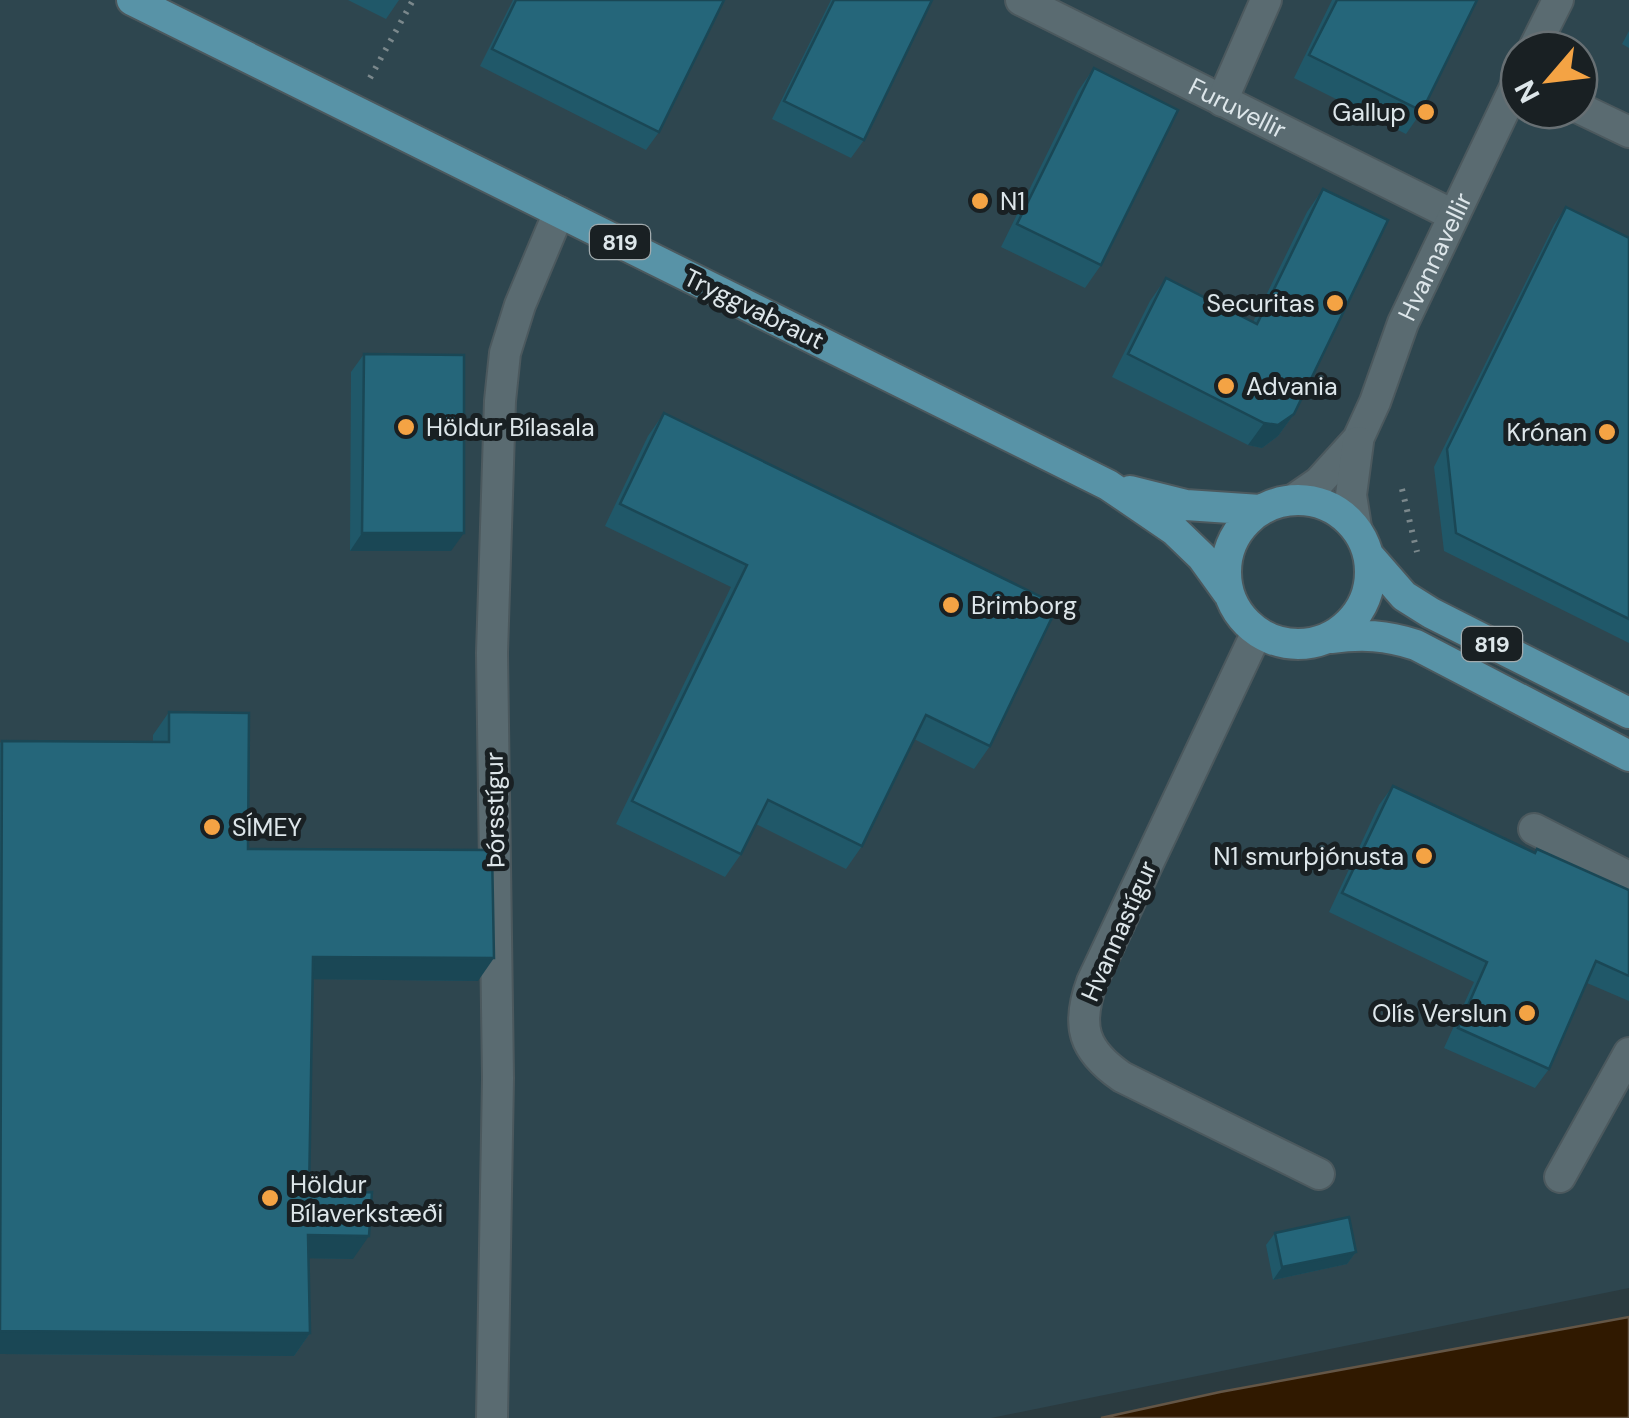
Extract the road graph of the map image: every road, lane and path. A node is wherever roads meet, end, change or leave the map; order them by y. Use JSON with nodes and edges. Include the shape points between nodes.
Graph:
{"nodes":[{"id":1,"x":132,"y":0,"type":"edge"},
{"id":2,"x":412,"y":0,"type":"edge"},
{"id":3,"x":1022,"y":0,"type":"edge"},
{"id":4,"x":1558,"y":0,"type":"edge"},
{"id":5,"x":1262,"y":2,"type":"edge"},
{"id":6,"x":1543,"y":30,"type":"edge"},
{"id":7,"x":1222,"y":100,"type":"junction"},
{"id":8,"x":352,"y":109,"type":"junction"},
{"id":9,"x":1599,"y":118,"type":"edge"},
{"id":10,"x":1499,"y":120,"type":"edge"},
{"id":11,"x":1629,"y":132,"type":"edge"},
{"id":12,"x":558,"y":212,"type":"junction"},
{"id":13,"x":1452,"y":216,"type":"junction"},
{"id":14,"x":1358,"y":439,"type":"junction"},
{"id":15,"x":1108,"y":485,"type":"junction"},
{"id":16,"x":1402,"y":489,"type":"dead end"},
{"id":17,"x":1292,"y":500,"type":"junction"},
{"id":18,"x":1260,"y":510,"type":"junction"},
{"id":19,"x":1356,"y":527,"type":"junction"},
{"id":20,"x":1370,"y":557,"type":"junction"},
{"id":21,"x":1421,"y":566,"type":"dead end"},
{"id":22,"x":1228,"y":593,"type":"junction"},
{"id":23,"x":1257,"y":632,"type":"junction"},
{"id":24,"x":1329,"y":638,"type":"junction"},
{"id":25,"x":1629,"y":713,"type":"edge"},
{"id":26,"x":1629,"y":756,"type":"edge"},
{"id":27,"x":1534,"y":829,"type":"dead end"},
{"id":28,"x":1629,"y":876,"type":"edge"},
{"id":29,"x":1629,"y":1053,"type":"edge"},
{"id":30,"x":1319,"y":1174,"type":"dead end"},
{"id":31,"x":1560,"y":1178,"type":"dead end"},
{"id":32,"x":492,"y":1418,"type":"edge"}],
"edges":[{"from":1,"to":8,"type":"main road","name":"Tryggvabraut","number":"819"},
{"from":2,"to":8,"type":"path"},
{"from":3,"to":7,"type":"street","name":"Furuvellir"},
{"from":4,"to":6,"type":"street"},
{"from":5,"to":7,"type":"street"},
{"from":7,"to":13,"type":"street","name":"Furuvellir"},
{"from":8,"to":12,"type":"main road","name":"Tryggvabraut","number":"819"},
{"from":9,"to":11,"type":"street"},
{"from":10,"to":13,"type":"street","name":"Hvannavellir"},
{"from":12,"to":15,"type":"main road","name":"Tryggvabraut","number":"819"},
{"from":12,"to":32,"type":"street","name":"Þórsstígur","via":[[504,353],[500,401],[492,653],[498,1132]]},
{"from":13,"to":14,"type":"street","name":"Hvannavellir"},
{"from":14,"to":17,"type":"street","name":"Hvannavellir","via":[[1319,482]]},
{"from":14,"to":19,"type":"street","name":"Hvannavellir","via":[[1351,495]]},
{"from":15,"to":18,"type":"main road","name":"Tryggvabraut","number":"819","via":[[1186,505]]},
{"from":15,"to":22,"type":"main road","name":"Tryggvabraut","number":"819","via":[[1174,530]]},
{"from":16,"to":21,"type":"path"},
{"from":17,"to":18,"type":"main road","name":"Tryggvabraut","number":"819"},
{"from":17,"to":19,"type":"main road","via":[[1327,505]]},
{"from":18,"to":22,"type":"main road","via":[[1231,545]]},
{"from":19,"to":20,"type":"main road","number":"819"},
{"from":20,"to":24,"type":"main road","via":[[1364,604]]},
{"from":20,"to":25,"type":"main road","number":"819","via":[[1404,596],[1431,614]]},
{"from":22,"to":23,"type":"main road","name":"Tryggvabraut","number":"819"},
{"from":23,"to":24,"type":"main road","number":"819","via":[[1280,642]]},
{"from":23,"to":30,"type":"street","name":"Hvannastígur","via":[[1092,982],[1083,1007],[1086,1038],[1100,1062],[1122,1076]]},
{"from":24,"to":26,"type":"main road","number":"819","via":[[1389,636],[1416,646]]},
{"from":27,"to":28,"type":"street"},
{"from":29,"to":31,"type":"street"}]}
